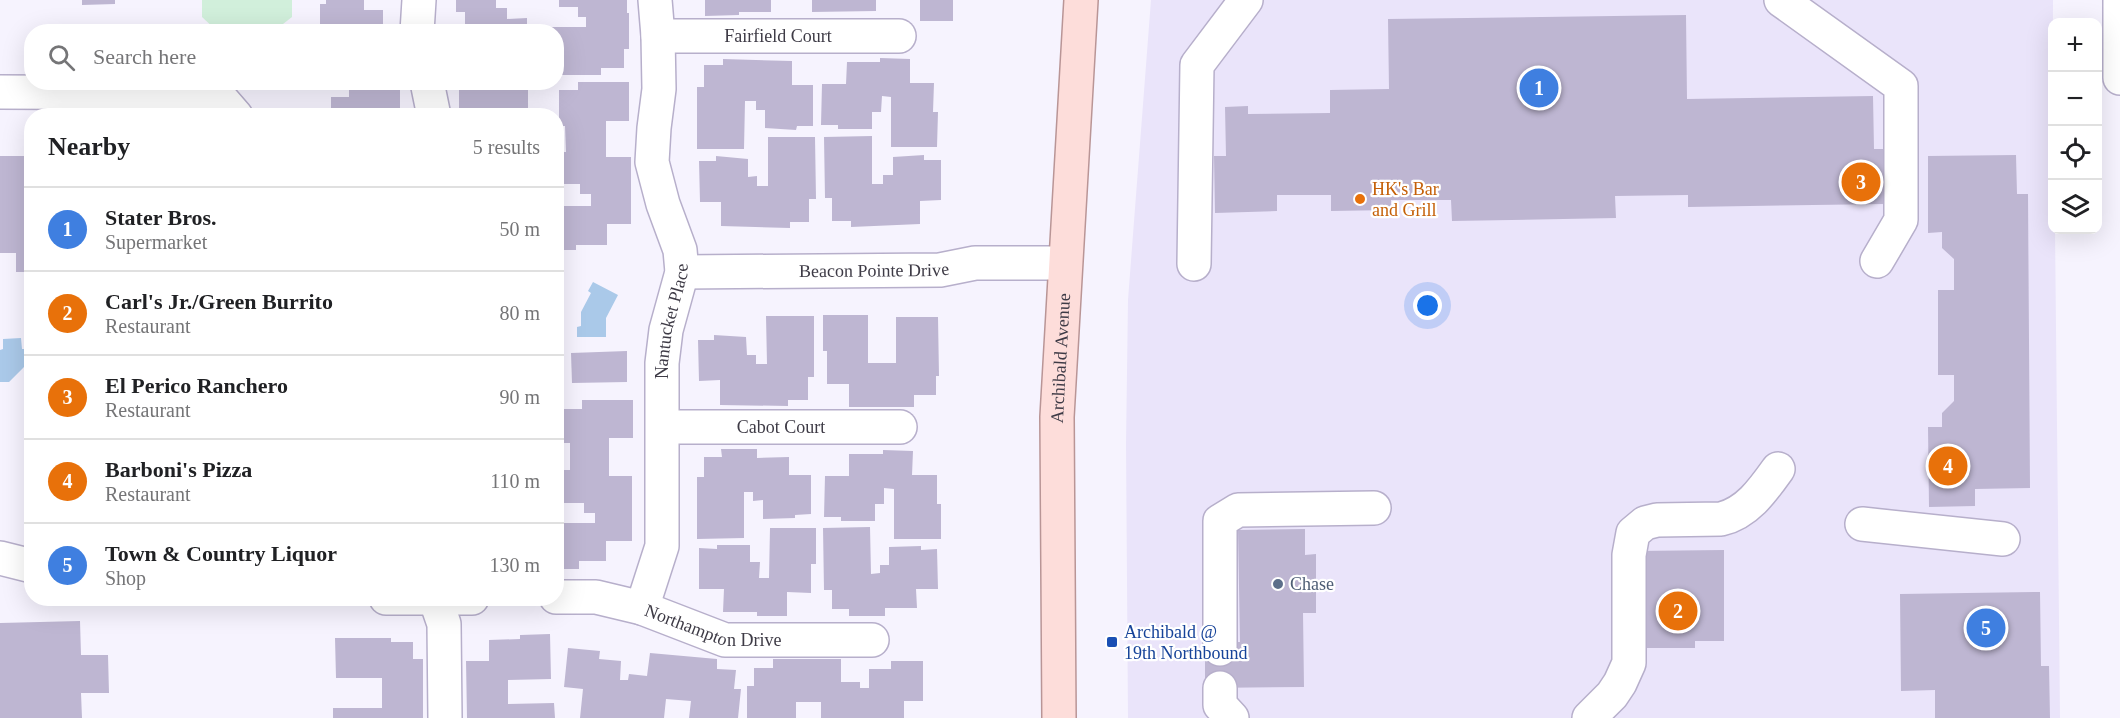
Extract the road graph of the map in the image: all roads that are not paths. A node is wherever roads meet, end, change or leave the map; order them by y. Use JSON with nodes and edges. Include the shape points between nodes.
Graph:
{"nodes":[{"id":1,"x":419,"y":0,"type":"edge"},
{"id":2,"x":655,"y":0,"type":"edge"},
{"id":3,"x":1081,"y":0,"type":"edge"},
{"id":4,"x":1246,"y":0,"type":"edge"},
{"id":5,"x":1781,"y":0,"type":"edge"},
{"id":6,"x":2120,"y":0,"type":"edge"},
{"id":7,"x":418,"y":24,"type":"edge"},
{"id":8,"x":658,"y":36,"type":"junction"},
{"id":9,"x":899,"y":36,"type":"dead end"},
{"id":10,"x":2120,"y":78,"type":"edge"},
{"id":11,"x":429,"y":90,"type":"edge"},
{"id":12,"x":0,"y":92,"type":"edge"},
{"id":13,"x":229,"y":108,"type":"edge"},
{"id":14,"x":432,"y":108,"type":"edge"},
{"id":15,"x":1877,"y":261,"type":"dead end"},
{"id":16,"x":1065,"y":263,"type":"junction"},
{"id":17,"x":1194,"y":264,"type":"dead end"},
{"id":18,"x":681,"y":272,"type":"junction"},
{"id":19,"x":663,"y":428,"type":"junction"},
{"id":20,"x":900,"y":428,"type":"dead end"},
{"id":21,"x":1778,"y":469,"type":"dead end"},
{"id":22,"x":1374,"y":508,"type":"dead end"},
{"id":23,"x":1862,"y":524,"type":"dead end"},
{"id":24,"x":2003,"y":539,"type":"dead end"},
{"id":25,"x":0,"y":558,"type":"edge"},
{"id":26,"x":24,"y":564,"type":"edge"},
{"id":27,"x":564,"y":597,"type":"edge"},
{"id":28,"x":438,"y":606,"type":"edge"},
{"id":29,"x":642,"y":608,"type":"junction"},
{"id":30,"x":872,"y":640,"type":"dead end"},
{"id":31,"x":1220,"y":649,"type":"dead end"},
{"id":32,"x":445,"y":718,"type":"edge"},
{"id":33,"x":1059,"y":718,"type":"edge"},
{"id":34,"x":1589,"y":718,"type":"edge"}],
"edges":[{"from":1,"to":7,"type":"street"},
{"from":2,"to":8,"type":"street","name":"Nantucket Place"},
{"from":3,"to":16,"type":"main road","name":"Archibald Avenue"},
{"from":4,"to":17,"type":"street","via":[[1197,65]]},
{"from":5,"to":15,"type":"street","via":[[1901,86],[1901,220]]},
{"from":6,"to":10,"type":"street"},
{"from":8,"to":9,"type":"street","name":"Fairfield Court"},
{"from":8,"to":18,"type":"street","name":"Nantucket Place","via":[[659,89],[652,162],[680,250]]},
{"from":11,"to":14,"type":"street"},
{"from":12,"to":13,"type":"street","via":[[193,93],[223,101]]},
{"from":16,"to":18,"type":"street","name":"Beacon Pointe Drive","via":[[975,263],[940,270]]},
{"from":16,"to":33,"type":"main road","name":"Archibald Avenue","via":[[1057,417]]},
{"from":18,"to":19,"type":"street","name":"Nantucket Place","via":[[662,363]]},
{"from":19,"to":20,"type":"street","name":"Cabot Court"},
{"from":19,"to":29,"type":"street","name":"Nantucket Place","via":[[662,546]]},
{"from":21,"to":34,"type":"street","via":[[1757,497],[1730,517],[1657,520],[1645,523],[1633,533],[1629,555],[1629,663],[1620,683]]},
{"from":22,"to":31,"type":"street","via":[[1238,510],[1220,521]]},
{"from":23,"to":24,"type":"street"},
{"from":25,"to":26,"type":"street"},
{"from":27,"to":29,"type":"street","name":"Northampton Drive","via":[[596,597]]},
{"from":28,"to":32,"type":"street","via":[[444,624]]},
{"from":29,"to":30,"type":"street","name":"Northampton Drive","via":[[725,640]]}]}
